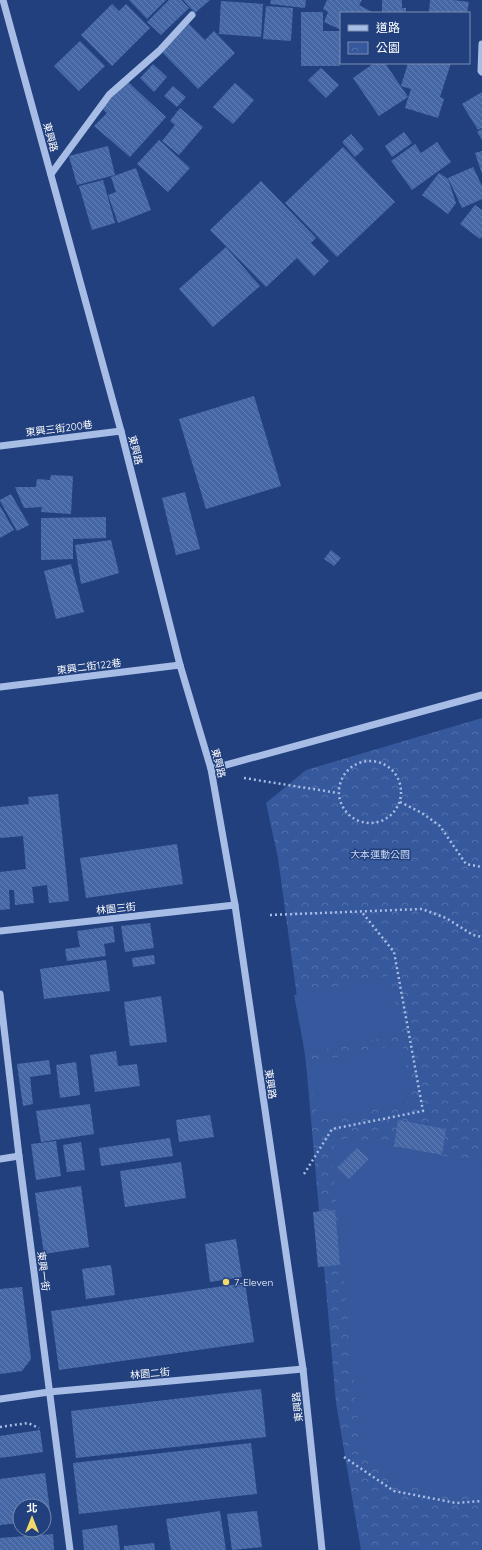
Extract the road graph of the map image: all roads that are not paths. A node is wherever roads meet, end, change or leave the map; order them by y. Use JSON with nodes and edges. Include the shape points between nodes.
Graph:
{"nodes":[{"id":1,"x":3,"y":0,"type":"edge"},
{"id":2,"x":192,"y":15,"type":"dead end"},
{"id":3,"x":482,"y":44,"type":"edge"},
{"id":4,"x":482,"y":72,"type":"edge"},
{"id":5,"x":51,"y":174,"type":"junction"},
{"id":6,"x":121,"y":431,"type":"junction"},
{"id":7,"x":0,"y":446,"type":"edge"},
{"id":8,"x":180,"y":665,"type":"junction"},
{"id":9,"x":0,"y":687,"type":"edge"},
{"id":10,"x":482,"y":695,"type":"edge"},
{"id":11,"x":211,"y":768,"type":"junction"},
{"id":12,"x":235,"y":905,"type":"junction"},
{"id":13,"x":0,"y":931,"type":"edge"},
{"id":14,"x":0,"y":994,"type":"edge"},
{"id":15,"x":19,"y":1156,"type":"junction"},
{"id":16,"x":0,"y":1159,"type":"edge"},
{"id":17,"x":303,"y":1369,"type":"junction"},
{"id":18,"x":49,"y":1392,"type":"junction"},
{"id":19,"x":0,"y":1399,"type":"edge"},
{"id":20,"x":70,"y":1550,"type":"edge"},
{"id":21,"x":322,"y":1550,"type":"edge"}],
"edges":[{"from":1,"to":5,"type":"street","name":"東興路"},
{"from":2,"to":5,"type":"street","via":[[158,51],[109,95]]},
{"from":3,"to":4,"type":"street"},
{"from":5,"to":6,"type":"street","name":"東興路"},
{"from":6,"to":7,"type":"street","name":"東興三街200巷"},
{"from":6,"to":8,"type":"street","name":"東興路"},
{"from":8,"to":9,"type":"street","name":"東興二街122巷"},
{"from":8,"to":11,"type":"street","name":"東興路"},
{"from":10,"to":11,"type":"street"},
{"from":11,"to":12,"type":"street","name":"東興路"},
{"from":12,"to":13,"type":"street","name":"林園三街"},
{"from":12,"to":17,"type":"street","name":"東興路"},
{"from":14,"to":15,"type":"street","name":"東興一街"},
{"from":15,"to":16,"type":"street"},
{"from":15,"to":18,"type":"street","name":"東興一街"},
{"from":17,"to":18,"type":"street","name":"林園二街"},
{"from":17,"to":21,"type":"street","name":"東興路"},
{"from":18,"to":19,"type":"street","name":"林園二街"},
{"from":18,"to":20,"type":"street","name":"東興一街"}]}
